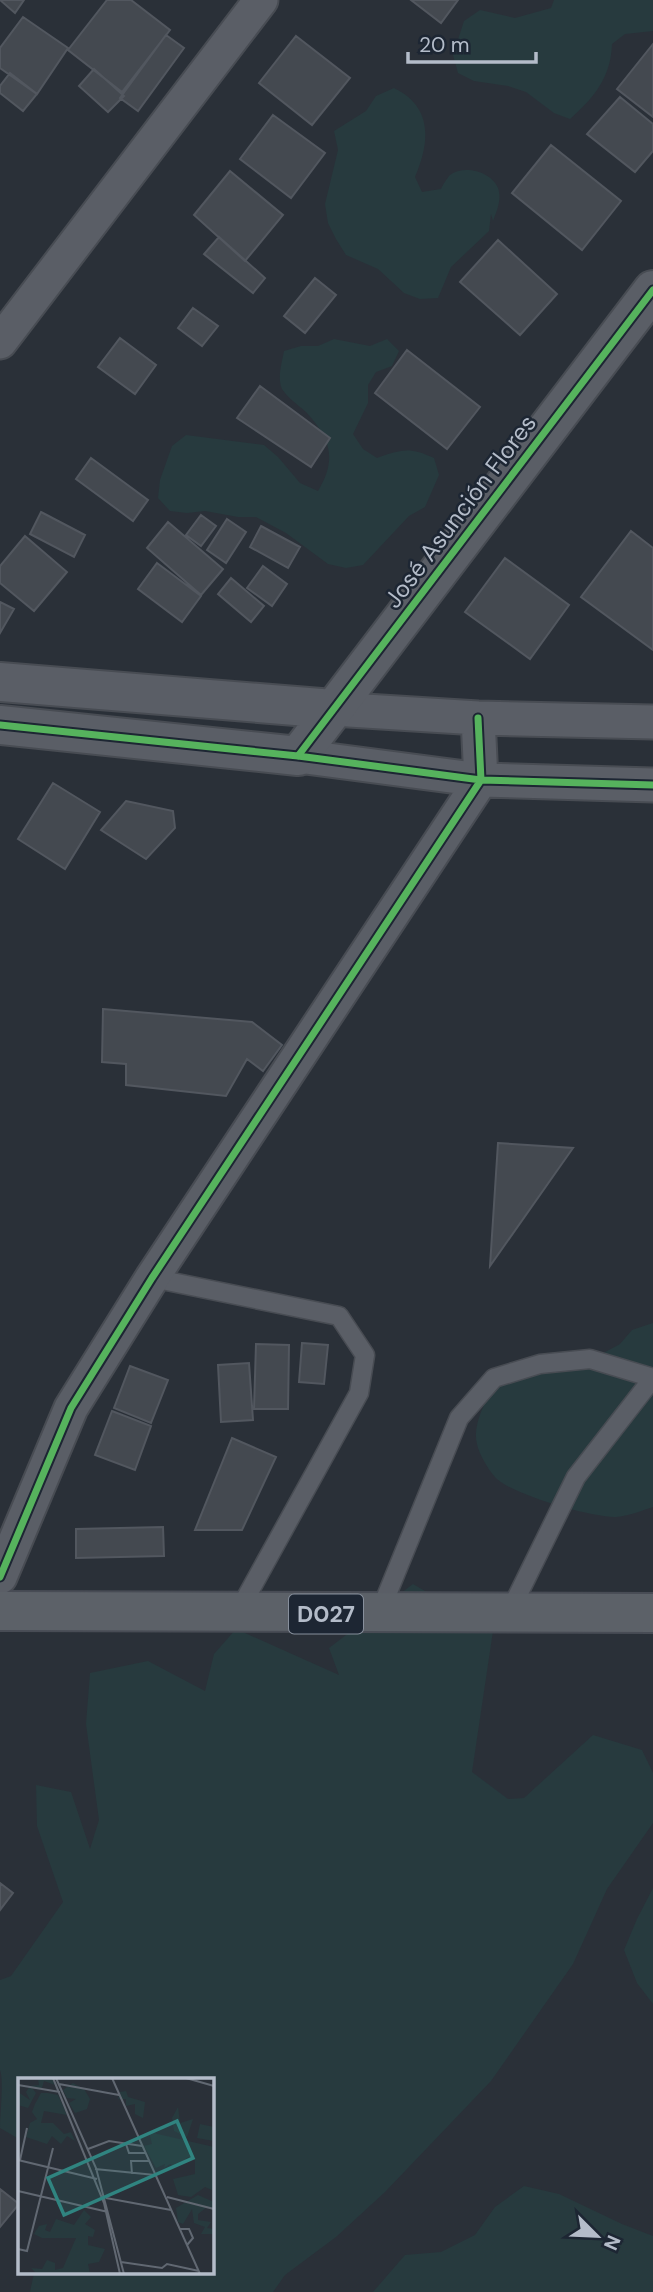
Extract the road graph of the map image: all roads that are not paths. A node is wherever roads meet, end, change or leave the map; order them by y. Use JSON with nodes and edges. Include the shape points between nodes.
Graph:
{"nodes":[{"id":1,"x":261,"y":0,"type":"edge"},
{"id":2,"x":653,"y":290,"type":"edge"},
{"id":3,"x":0,"y":342,"type":"edge"},
{"id":4,"x":0,"y":682,"type":"edge"},
{"id":5,"x":333,"y":709,"type":"junction"},
{"id":6,"x":478,"y":718,"type":"junction"},
{"id":7,"x":653,"y":722,"type":"edge"},
{"id":8,"x":0,"y":725,"type":"edge"},
{"id":9,"x":298,"y":756,"type":"junction"},
{"id":10,"x":481,"y":780,"type":"junction"},
{"id":11,"x":653,"y":785,"type":"edge"},
{"id":12,"x":152,"y":1278,"type":"junction"},
{"id":13,"x":0,"y":1577,"type":"edge"},
{"id":14,"x":0,"y":1611,"type":"edge"},
{"id":15,"x":509,"y":1613,"type":"junction"},
{"id":16,"x":237,"y":1614,"type":"junction"},
{"id":17,"x":379,"y":1614,"type":"junction"},
{"id":18,"x":653,"y":1614,"type":"edge"}],
"edges":[{"from":1,"to":3,"type":"street"},
{"from":2,"to":5,"type":"street","name":"José Asunción Flores"},
{"from":4,"to":5,"type":"street"},
{"from":5,"to":6,"type":"street"},
{"from":5,"to":9,"type":"street","name":"José Asunción Flores"},
{"from":6,"to":7,"type":"street"},
{"from":6,"to":10,"type":"street"},
{"from":8,"to":9,"type":"street"},
{"from":9,"to":10,"type":"street"},
{"from":10,"to":11,"type":"street"},
{"from":10,"to":12,"type":"street"},
{"from":12,"to":13,"type":"street","via":[[71,1408]]},
{"from":12,"to":16,"type":"lane","via":[[339,1316],[365,1355],[359,1393]]},
{"from":14,"to":16,"type":"main road","number":"D027"},
{"from":15,"to":17,"type":"main road","number":"D027"},
{"from":15,"to":17,"type":"lane","via":[[576,1477],[653,1378],[590,1359],[540,1364],[494,1378],[458,1418]]},
{"from":15,"to":18,"type":"main road","number":"D027"},
{"from":16,"to":17,"type":"main road","number":"D027"}]}
